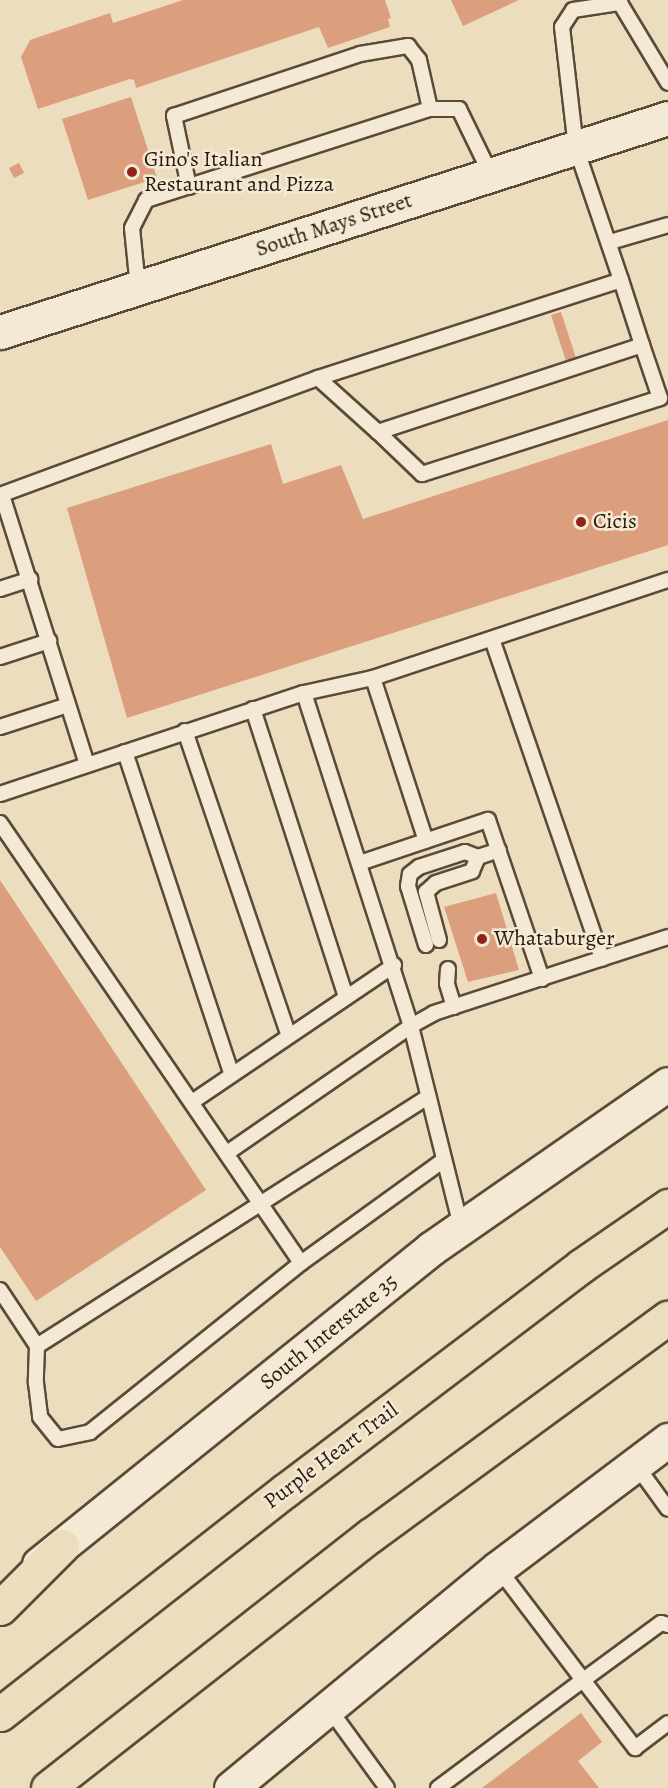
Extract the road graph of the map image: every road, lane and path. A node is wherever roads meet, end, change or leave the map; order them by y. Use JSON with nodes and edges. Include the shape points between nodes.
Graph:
{"nodes":[{"id":1,"x":668,"y":83,"type":"edge"},
{"id":2,"x":430,"y":109,"type":"junction"},
{"id":3,"x":668,"y":118,"type":"edge"},
{"id":4,"x":576,"y":148,"type":"junction"},
{"id":5,"x":491,"y":175,"type":"junction"},
{"id":6,"x":189,"y":187,"type":"junction"},
{"id":7,"x":668,"y":225,"type":"edge"},
{"id":8,"x":610,"y":242,"type":"junction"},
{"id":9,"x":621,"y":280,"type":"junction"},
{"id":10,"x":138,"y":288,"type":"junction"},
{"id":11,"x":2,"y":326,"type":"edge"},
{"id":12,"x":642,"y":345,"type":"junction"},
{"id":13,"x":318,"y":378,"type":"junction"},
{"id":14,"x":378,"y":432,"type":"junction"},
{"id":15,"x":1,"y":495,"type":"edge"},
{"id":16,"x":30,"y":579,"type":"junction"},
{"id":17,"x":668,"y":580,"type":"edge"},
{"id":18,"x":0,"y":589,"type":"edge"},
{"id":19,"x":492,"y":639,"type":"junction"},
{"id":20,"x":49,"y":641,"type":"junction"},
{"id":21,"x":0,"y":657,"type":"edge"},
{"id":22,"x":373,"y":678,"type":"junction"},
{"id":23,"x":304,"y":693,"type":"junction"},
{"id":24,"x":68,"y":705,"type":"junction"},
{"id":25,"x":253,"y":710,"type":"junction"},
{"id":26,"x":0,"y":727,"type":"edge"},
{"id":27,"x":185,"y":731,"type":"junction"},
{"id":28,"x":125,"y":752,"type":"junction"},
{"id":29,"x":87,"y":764,"type":"junction"},
{"id":30,"x":0,"y":794,"type":"edge"},
{"id":31,"x":0,"y":823,"type":"edge"},
{"id":32,"x":426,"y":841,"type":"junction"},
{"id":33,"x":499,"y":850,"type":"junction"},
{"id":34,"x":478,"y":857,"type":"junction"},
{"id":35,"x":360,"y":863,"type":"junction"},
{"id":36,"x":668,"y":937,"type":"edge"},
{"id":37,"x":602,"y":959,"type":"junction"},
{"id":38,"x":394,"y":965,"type":"junction"},
{"id":39,"x":442,"y":972,"type":"dead end"},
{"id":40,"x":542,"y":979,"type":"junction"},
{"id":41,"x":346,"y":997,"type":"junction"},
{"id":42,"x":454,"y":1007,"type":"junction"},
{"id":43,"x":411,"y":1026,"type":"junction"},
{"id":44,"x":289,"y":1036,"type":"junction"},
{"id":45,"x":232,"y":1075,"type":"junction"},
{"id":46,"x":668,"y":1084,"type":"edge"},
{"id":47,"x":429,"y":1097,"type":"junction"},
{"id":48,"x":192,"y":1102,"type":"junction"},
{"id":49,"x":227,"y":1153,"type":"junction"},
{"id":50,"x":444,"y":1160,"type":"junction"},
{"id":51,"x":262,"y":1205,"type":"junction"},
{"id":52,"x":668,"y":1206,"type":"edge"},
{"id":53,"x":461,"y":1228,"type":"junction"},
{"id":54,"x":301,"y":1263,"type":"junction"},
{"id":55,"x":0,"y":1290,"type":"edge"},
{"id":56,"x":668,"y":1318,"type":"edge"},
{"id":57,"x":38,"y":1346,"type":"junction"},
{"id":58,"x":668,"y":1440,"type":"edge"},
{"id":59,"x":636,"y":1465,"type":"junction"},
{"id":60,"x":668,"y":1509,"type":"edge"},
{"id":61,"x":62,"y":1546,"type":"junction"},
{"id":62,"x":498,"y":1568,"type":"junction"},
{"id":63,"x":0,"y":1594,"type":"edge"},
{"id":64,"x":0,"y":1608,"type":"edge"},
{"id":65,"x":668,"y":1625,"type":"edge"},
{"id":66,"x":583,"y":1680,"type":"junction"},
{"id":67,"x":328,"y":1707,"type":"junction"},
{"id":68,"x":0,"y":1714,"type":"edge"},
{"id":69,"x":668,"y":1723,"type":"edge"},
{"id":70,"x":48,"y":1788,"type":"edge"},
{"id":71,"x":231,"y":1788,"type":"edge"},
{"id":72,"x":387,"y":1788,"type":"edge"},
{"id":73,"x":438,"y":1788,"type":"edge"}],
"edges":[{"from":1,"to":4,"type":"lane","via":[[620,3],[573,10],[562,27]]},
{"from":2,"to":5,"type":"lane","via":[[459,109]]},
{"from":2,"to":6,"type":"lane"},
{"from":2,"to":6,"type":"lane","via":[[419,60],[408,46],[360,54],[174,116]]},
{"from":3,"to":4,"type":"main road","name":"South Mays Street"},
{"from":4,"to":5,"type":"main road","name":"South Mays Street"},
{"from":4,"to":8,"type":"lane"},
{"from":5,"to":10,"type":"main road","name":"South Mays Street"},
{"from":6,"to":10,"type":"lane","via":[[146,200],[132,228]]},
{"from":7,"to":8,"type":"lane"},
{"from":8,"to":9,"type":"lane"},
{"from":9,"to":12,"type":"lane"},
{"from":9,"to":13,"type":"lane"},
{"from":10,"to":11,"type":"main road","name":"South Mays Street"},
{"from":12,"to":14,"type":"lane"},
{"from":12,"to":14,"type":"lane","via":[[660,398],[422,474]]},
{"from":13,"to":14,"type":"lane"},
{"from":13,"to":15,"type":"lane"},
{"from":15,"to":16,"type":"lane"},
{"from":16,"to":18,"type":"lane"},
{"from":16,"to":20,"type":"lane"},
{"from":17,"to":19,"type":"lane"},
{"from":19,"to":22,"type":"lane"},
{"from":19,"to":37,"type":"lane"},
{"from":20,"to":21,"type":"lane"},
{"from":20,"to":24,"type":"lane"},
{"from":22,"to":23,"type":"lane"},
{"from":22,"to":32,"type":"lane"},
{"from":23,"to":25,"type":"lane"},
{"from":23,"to":35,"type":"lane"},
{"from":24,"to":26,"type":"lane"},
{"from":24,"to":29,"type":"lane"},
{"from":25,"to":27,"type":"lane"},
{"from":25,"to":41,"type":"lane"},
{"from":27,"to":28,"type":"lane"},
{"from":27,"to":44,"type":"lane"},
{"from":28,"to":29,"type":"lane"},
{"from":28,"to":45,"type":"lane"},
{"from":29,"to":30,"type":"lane"},
{"from":31,"to":48,"type":"lane"},
{"from":32,"to":33,"type":"lane","via":[[488,820]]},
{"from":32,"to":35,"type":"lane"},
{"from":33,"to":34,"type":"lane"},
{"from":33,"to":40,"type":"lane"},
{"from":34,"to":34,"type":"lane","via":[[465,852],[419,867],[410,874],[408,886],[433,942],[426,892],[436,883],[472,871]]},
{"from":35,"to":38,"type":"lane"},
{"from":36,"to":37,"type":"lane"},
{"from":37,"to":40,"type":"lane"},
{"from":38,"to":41,"type":"lane"},
{"from":38,"to":43,"type":"lane"},
{"from":39,"to":42,"type":"lane"},
{"from":40,"to":42,"type":"lane"},
{"from":41,"to":44,"type":"lane"},
{"from":42,"to":43,"type":"lane"},
{"from":43,"to":47,"type":"lane"},
{"from":43,"to":49,"type":"lane"},
{"from":44,"to":45,"type":"lane"},
{"from":45,"to":48,"type":"lane"},
{"from":46,"to":53,"type":"main road","name":"South Interstate 35"},
{"from":47,"to":50,"type":"lane"},
{"from":47,"to":51,"type":"lane"},
{"from":48,"to":49,"type":"lane"},
{"from":49,"to":51,"type":"lane"},
{"from":50,"to":53,"type":"lane"},
{"from":50,"to":54,"type":"lane"},
{"from":51,"to":54,"type":"lane"},
{"from":51,"to":57,"type":"lane"},
{"from":52,"to":68,"type":"highway","name":"Purple Heart Trail","via":[[581,1266],[295,1483]]},
{"from":53,"to":61,"type":"main road","name":"South Interstate 35"},
{"from":54,"to":57,"type":"lane","via":[[90,1432],[58,1439],[40,1417],[36,1383]]},
{"from":55,"to":57,"type":"lane"},
{"from":56,"to":70,"type":"highway","via":[[371,1535]]},
{"from":58,"to":59,"type":"main road"},
{"from":59,"to":60,"type":"lane"},
{"from":59,"to":62,"type":"main road"},
{"from":61,"to":63,"type":"main road","name":"South Interstate 35"},
{"from":61,"to":64,"type":"highway"},
{"from":62,"to":66,"type":"lane"},
{"from":62,"to":67,"type":"main road"},
{"from":65,"to":66,"type":"lane","via":[[661,1623]]},
{"from":66,"to":69,"type":"lane","via":[[635,1748]]},
{"from":66,"to":73,"type":"lane"},
{"from":67,"to":71,"type":"main road"},
{"from":67,"to":72,"type":"lane"}]}
